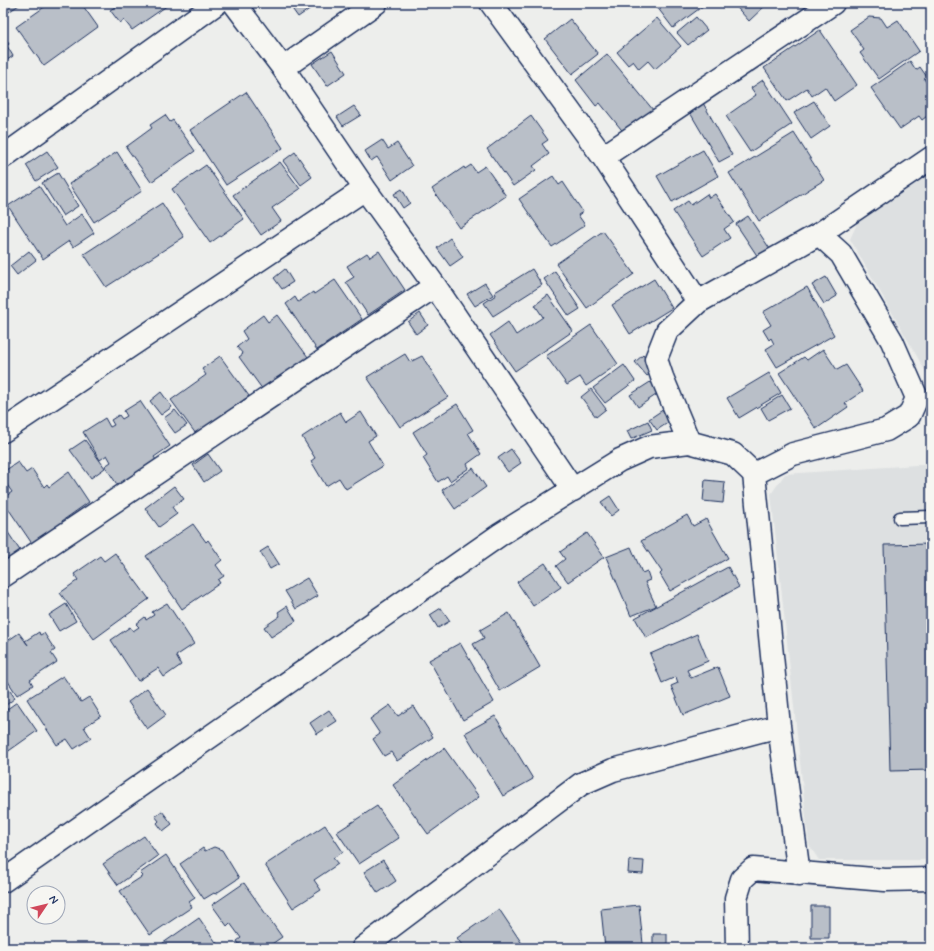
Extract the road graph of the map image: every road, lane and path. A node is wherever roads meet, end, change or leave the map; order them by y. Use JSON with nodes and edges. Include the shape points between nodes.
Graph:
{"nodes":[{"id":1,"x":217,"y":3,"type":"edge"},
{"id":2,"x":234,"y":3,"type":"edge"},
{"id":3,"x":376,"y":3,"type":"edge"},
{"id":4,"x":491,"y":3,"type":"edge"},
{"id":5,"x":833,"y":3,"type":"edge"},
{"id":6,"x":283,"y":68,"type":"junction"},
{"id":7,"x":3,"y":157,"type":"edge"},
{"id":8,"x":603,"y":157,"type":"junction"},
{"id":9,"x":931,"y":158,"type":"edge"},
{"id":10,"x":365,"y":189,"type":"junction"},
{"id":11,"x":819,"y":234,"type":"junction"},
{"id":12,"x":435,"y":286,"type":"junction"},
{"id":13,"x":698,"y":302,"type":"junction"},
{"id":14,"x":3,"y":431,"type":"edge"},
{"id":15,"x":689,"y":442,"type":"junction"},
{"id":16,"x":754,"y":474,"type":"junction"},
{"id":17,"x":574,"y":490,"type":"junction"},
{"id":18,"x":931,"y":517,"type":"edge"},
{"id":19,"x":900,"y":518,"type":"dead end"},
{"id":20,"x":3,"y":576,"type":"edge"},
{"id":21,"x":779,"y":726,"type":"junction"},
{"id":22,"x":799,"y":874,"type":"junction"},
{"id":23,"x":931,"y":879,"type":"edge"},
{"id":24,"x":3,"y":881,"type":"edge"},
{"id":25,"x":363,"y":948,"type":"edge"},
{"id":26,"x":737,"y":948,"type":"edge"}],
"edges":[{"from":1,"to":7,"type":"street"},
{"from":2,"to":6,"type":"street"},
{"from":3,"to":6,"type":"street"},
{"from":4,"to":8,"type":"street"},
{"from":5,"to":8,"type":"street"},
{"from":6,"to":10,"type":"street"},
{"from":8,"to":13,"type":"street"},
{"from":9,"to":11,"type":"street"},
{"from":10,"to":12,"type":"street"},
{"from":10,"to":14,"type":"street"},
{"from":11,"to":13,"type":"street"},
{"from":11,"to":16,"type":"street","via":[[841,254],[892,341],[917,398],[908,416],[886,430],[793,454]]},
{"from":12,"to":17,"type":"street"},
{"from":12,"to":20,"type":"street"},
{"from":13,"to":15,"type":"street","via":[[666,331],[656,359]]},
{"from":15,"to":16,"type":"street","via":[[732,454]]},
{"from":15,"to":17,"type":"street","via":[[649,448],[620,460]]},
{"from":16,"to":21,"type":"street"},
{"from":17,"to":24,"type":"street","via":[[501,534]]},
{"from":18,"to":19,"type":"lane"},
{"from":21,"to":22,"type":"street"},
{"from":21,"to":25,"type":"street","via":[[613,770],[581,784]]},
{"from":22,"to":23,"type":"street","via":[[885,880]]},
{"from":22,"to":26,"type":"street","via":[[753,869],[742,879],[736,898]]}]}
